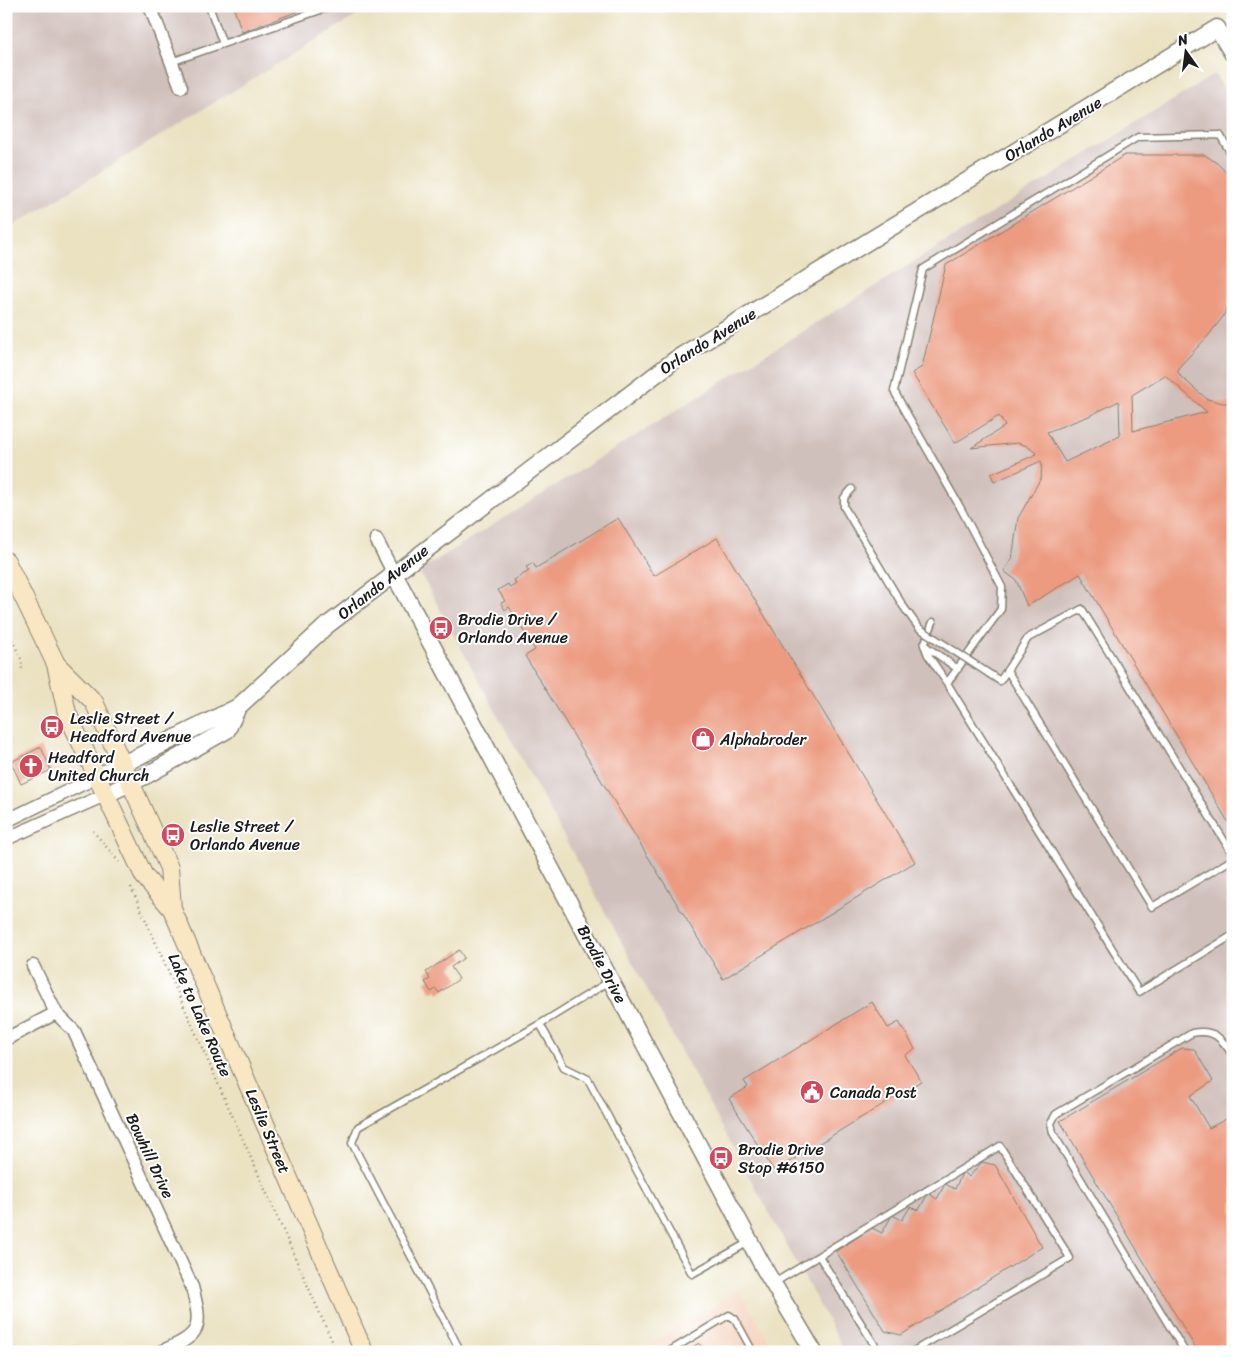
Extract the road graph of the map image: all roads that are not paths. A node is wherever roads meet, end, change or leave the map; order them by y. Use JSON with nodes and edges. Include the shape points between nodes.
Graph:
{"nodes":[{"id":1,"x":150,"y":6,"type":"edge"},
{"id":2,"x":209,"y":6,"type":"edge"},
{"id":3,"x":332,"y":6,"type":"edge"},
{"id":4,"x":223,"y":44,"type":"junction"},
{"id":5,"x":1233,"y":54,"type":"edge"},
{"id":6,"x":171,"y":62,"type":"junction"},
{"id":7,"x":181,"y":87,"type":"dead end"},
{"id":8,"x":1233,"y":156,"type":"edge"},
{"id":9,"x":852,"y":489,"type":"dead end"},
{"id":10,"x":376,"y":539,"type":"dead end"},
{"id":11,"x":6,"y":561,"type":"edge"},
{"id":12,"x":394,"y":574,"type":"junction"},
{"id":13,"x":933,"y":622,"type":"dead end"},
{"id":14,"x":924,"y":645,"type":"junction"},
{"id":15,"x":56,"y":664,"type":"junction"},
{"id":16,"x":958,"y":669,"type":"junction"},
{"id":17,"x":1007,"y":670,"type":"junction"},
{"id":18,"x":947,"y":683,"type":"junction"},
{"id":19,"x":238,"y":707,"type":"junction"},
{"id":20,"x":122,"y":765,"type":"junction"},
{"id":21,"x":99,"y":776,"type":"junction"},
{"id":22,"x":131,"y":783,"type":"junction"},
{"id":23,"x":107,"y":794,"type":"junction"},
{"id":24,"x":6,"y":821,"type":"edge"},
{"id":25,"x":6,"y":839,"type":"edge"},
{"id":26,"x":1233,"y":857,"type":"edge"},
{"id":27,"x":172,"y":909,"type":"junction"},
{"id":28,"x":1233,"y":935,"type":"edge"},
{"id":29,"x":32,"y":966,"type":"dead end"},
{"id":30,"x":611,"y":981,"type":"junction"},
{"id":31,"x":56,"y":1013,"type":"junction"},
{"id":32,"x":540,"y":1024,"type":"junction"},
{"id":33,"x":6,"y":1039,"type":"edge"},
{"id":34,"x":1233,"y":1056,"type":"edge"},
{"id":35,"x":750,"y":1241,"type":"junction"},
{"id":36,"x":819,"y":1256,"type":"junction"},
{"id":37,"x":773,"y":1284,"type":"junction"},
{"id":38,"x":160,"y":1352,"type":"edge"},
{"id":39,"x":364,"y":1352,"type":"edge"},
{"id":40,"x":461,"y":1352,"type":"edge"},
{"id":41,"x":668,"y":1352,"type":"edge"},
{"id":42,"x":753,"y":1352,"type":"edge"},
{"id":43,"x":814,"y":1352,"type":"edge"},
{"id":44,"x":878,"y":1352,"type":"edge"},
{"id":45,"x":912,"y":1352,"type":"edge"},
{"id":46,"x":1185,"y":1352,"type":"edge"}],
"edges":[{"from":1,"to":6,"type":"street"},
{"from":2,"to":4,"type":"lane"},
{"from":3,"to":4,"type":"lane"},
{"from":4,"to":6,"type":"lane"},
{"from":5,"to":12,"type":"street","name":"Orlando Avenue","via":[[1217,28],[676,359]]},
{"from":6,"to":7,"type":"street"},
{"from":8,"to":16,"type":"lane","via":[[1220,135],[1138,137],[923,269],[894,391],[1002,587],[1001,608]]},
{"from":9,"to":17,"type":"lane","bridge":true,"via":[[844,498],[844,507],[919,628],[1000,681]]},
{"from":10,"to":12,"type":"street"},
{"from":11,"to":15,"type":"main road","name":"Leslie Street"},
{"from":12,"to":19,"type":"street","name":"Orlando Avenue","via":[[303,646]]},
{"from":12,"to":30,"type":"street","name":"Brodie Drive"},
{"from":13,"to":14,"type":"lane"},
{"from":14,"to":16,"type":"lane"},
{"from":14,"to":18,"type":"lane"},
{"from":15,"to":20,"type":"main road","name":"Leslie Street","via":[[94,702]]},
{"from":15,"to":21,"type":"main road","name":"Leslie Street","via":[[67,713]]},
{"from":16,"to":18,"type":"lane"},
{"from":17,"to":26,"type":"lane","via":[[1152,907]]},
{"from":17,"to":26,"type":"lane","via":[[1028,638],[1082,609]]},
{"from":18,"to":28,"type":"lane","via":[[1139,992]]},
{"from":19,"to":20,"type":"street","name":"Orlando Avenue"},
{"from":19,"to":22,"type":"street","name":"Orlando Avenue","via":[[227,730]]},
{"from":20,"to":21,"type":"street","name":"Orlando Avenue"},
{"from":20,"to":22,"type":"main road","name":"Leslie Street"},
{"from":21,"to":23,"type":"main road","name":"Leslie Street"},
{"from":21,"to":24,"type":"street"},
{"from":22,"to":23,"type":"street","name":"Orlando Avenue"},
{"from":22,"to":27,"type":"main road","name":"Leslie Street","via":[[169,868]]},
{"from":23,"to":25,"type":"street"},
{"from":23,"to":27,"type":"main road","name":"Leslie Street","via":[[144,876]]},
{"from":27,"to":39,"type":"main road","name":"Leslie Street"},
{"from":29,"to":31,"type":"street","name":"Bowhill Drive"},
{"from":30,"to":32,"type":"lane"},
{"from":30,"to":35,"type":"street","name":"Brodie Drive"},
{"from":31,"to":33,"type":"street"},
{"from":31,"to":38,"type":"street","name":"Bowhill Drive","via":[[74,1031],[192,1287],[198,1325],[188,1340]]},
{"from":32,"to":35,"type":"lane","via":[[564,1067],[588,1079],[692,1274]]},
{"from":32,"to":40,"type":"lane","via":[[358,1127],[352,1143]]},
{"from":34,"to":46,"type":"lane","via":[[1222,1039],[1203,1031],[1192,1033],[1056,1114],[1051,1123],[1053,1133]]},
{"from":35,"to":37,"type":"street","name":"Brodie Drive"},
{"from":36,"to":37,"type":"lane"},
{"from":36,"to":44,"type":"lane"},
{"from":36,"to":45,"type":"lane","via":[[1000,1146],[1070,1258]]},
{"from":37,"to":43,"type":"street","name":"Brodie Drive"},
{"from":41,"to":42,"type":"lane","via":[[729,1315],[736,1320]]}]}
